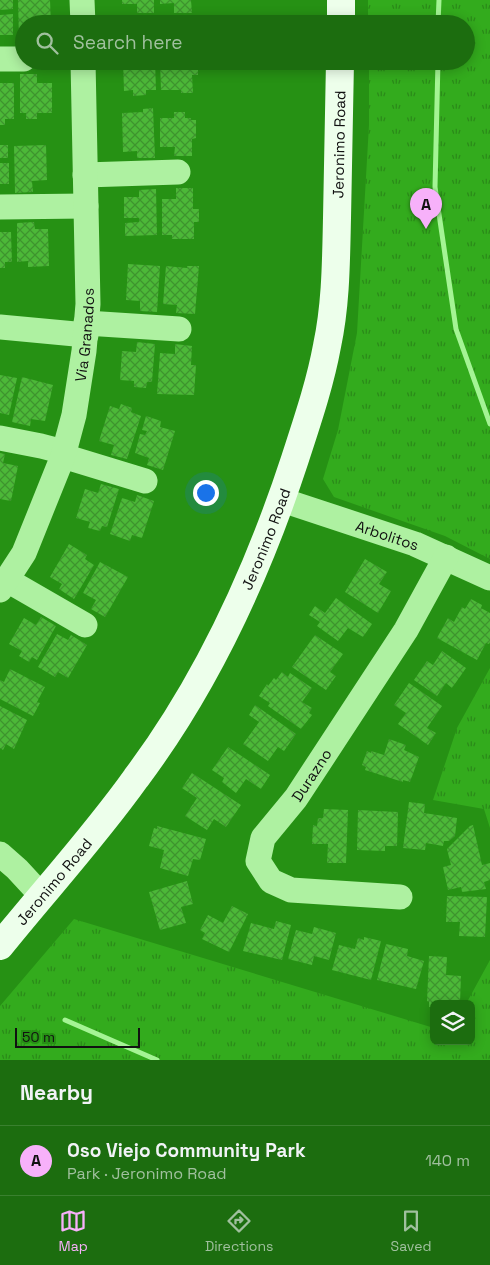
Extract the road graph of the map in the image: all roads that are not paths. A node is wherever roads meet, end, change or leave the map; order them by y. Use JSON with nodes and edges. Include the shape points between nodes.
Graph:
{"nodes":[{"id":1,"x":82,"y":0,"type":"edge"},
{"id":2,"x":341,"y":0,"type":"edge"},
{"id":3,"x":83,"y":15,"type":"edge"},
{"id":4,"x":341,"y":15,"type":"edge"},
{"id":5,"x":0,"y":59,"type":"edge"},
{"id":6,"x":15,"y":59,"type":"edge"},
{"id":7,"x":83,"y":70,"type":"edge"},
{"id":8,"x":340,"y":70,"type":"edge"},
{"id":9,"x":178,"y":172,"type":"dead end"},
{"id":10,"x":85,"y":175,"type":"junction"},
{"id":11,"x":86,"y":206,"type":"junction"},
{"id":12,"x":0,"y":207,"type":"edge"},
{"id":13,"x":0,"y":328,"type":"edge"},
{"id":14,"x":86,"y":329,"type":"junction"},
{"id":15,"x":179,"y":329,"type":"dead end"},
{"id":16,"x":0,"y":438,"type":"edge"},
{"id":17,"x":63,"y":454,"type":"junction"},
{"id":18,"x":146,"y":481,"type":"dead end"},
{"id":19,"x":282,"y":500,"type":"junction"},
{"id":20,"x":446,"y":557,"type":"junction"},
{"id":21,"x":490,"y":578,"type":"edge"},
{"id":22,"x":3,"y":585,"type":"edge"},
{"id":23,"x":85,"y":624,"type":"dead end"},
{"id":24,"x":0,"y":854,"type":"edge"},
{"id":25,"x":0,"y":873,"type":"edge"},
{"id":26,"x":41,"y":895,"type":"junction"},
{"id":27,"x":400,"y":897,"type":"dead end"},
{"id":28,"x":0,"y":946,"type":"edge"}],
"edges":[{"from":1,"to":3,"type":"street"},
{"from":2,"to":4,"type":"main road"},
{"from":5,"to":6,"type":"street"},
{"from":7,"to":10,"type":"street","name":"Via Granados"},
{"from":8,"to":19,"type":"main road","name":"Jeronimo Road","via":[[335,284],[328,345]]},
{"from":9,"to":10,"type":"street"},
{"from":10,"to":11,"type":"street","name":"Via Granados"},
{"from":11,"to":12,"type":"street"},
{"from":11,"to":14,"type":"street","name":"Via Granados"},
{"from":13,"to":14,"type":"street"},
{"from":14,"to":15,"type":"street"},
{"from":14,"to":17,"type":"street","name":"Via Granados","via":[[74,415]]},
{"from":16,"to":17,"type":"street","via":[[42,446]]},
{"from":17,"to":18,"type":"street"},
{"from":17,"to":22,"type":"street","name":"Via Granados","via":[[24,553]]},
{"from":19,"to":20,"type":"street","name":"Arbolitos"},
{"from":19,"to":26,"type":"main road","name":"Jeronimo Road","via":[[220,644],[170,730],[78,853]]},
{"from":20,"to":21,"type":"street","name":"Arbolitos"},
{"from":20,"to":27,"type":"street","name":"Durazno","via":[[406,630],[296,798],[264,838],[258,861],[271,881],[291,890]]},
{"from":22,"to":23,"type":"street"},
{"from":24,"to":26,"type":"street"},
{"from":25,"to":26,"type":"street"},
{"from":26,"to":28,"type":"main road","name":"Jeronimo Road"}]}
